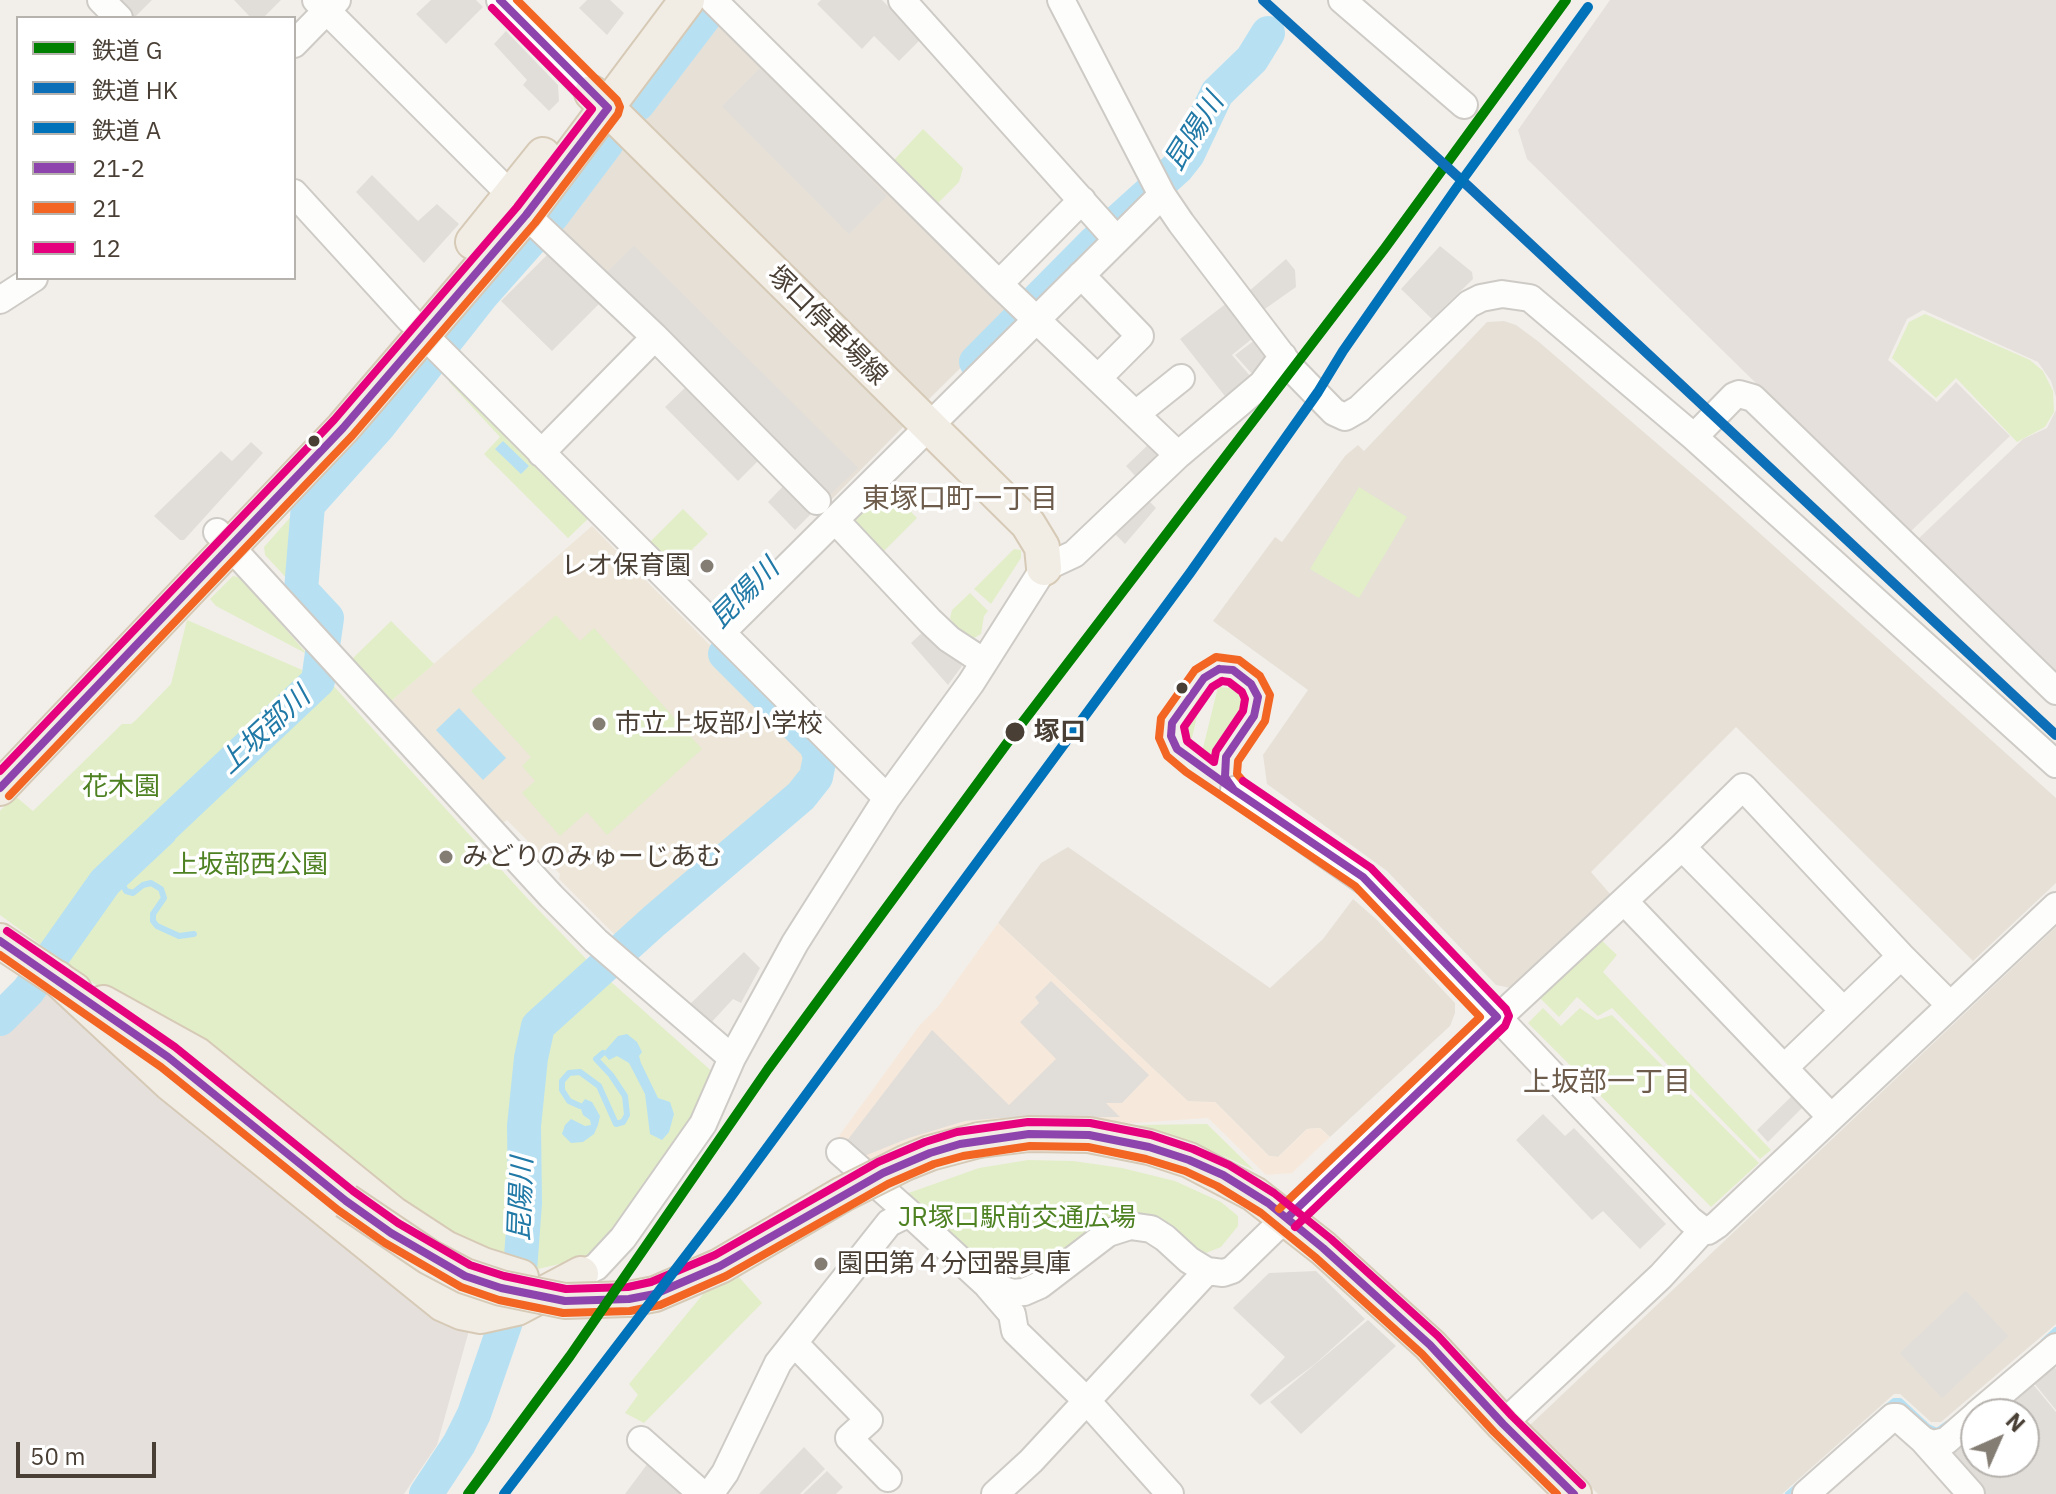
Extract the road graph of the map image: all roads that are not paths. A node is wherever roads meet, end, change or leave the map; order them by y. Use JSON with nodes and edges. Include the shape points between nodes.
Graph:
{"nodes":[{"id":1,"x":101,"y":0,"type":"edge"},
{"id":2,"x":500,"y":0,"type":"edge"},
{"id":3,"x":663,"y":0,"type":"edge"},
{"id":4,"x":687,"y":0,"type":"edge"},
{"id":5,"x":713,"y":0,"type":"edge"},
{"id":6,"x":902,"y":0,"type":"edge"},
{"id":7,"x":1061,"y":0,"type":"edge"},
{"id":8,"x":1342,"y":0,"type":"edge"},
{"id":9,"x":327,"y":4,"type":"edge"},
{"id":10,"x":117,"y":16,"type":"edge"},
{"id":11,"x":296,"y":42,"type":"edge"},
{"id":12,"x":600,"y":100,"type":"junction"},
{"id":13,"x":1464,"y":105,"type":"dead end"},
{"id":14,"x":1159,"y":188,"type":"junction"},
{"id":15,"x":296,"y":195,"type":"edge"},
{"id":16,"x":1082,"y":200,"type":"junction"},
{"id":17,"x":530,"y":217,"type":"junction"},
{"id":18,"x":1111,"y":233,"type":"junction"},
{"id":19,"x":1081,"y":275,"type":"junction"},
{"id":20,"x":31,"y":280,"type":"edge"},
{"id":21,"x":999,"y":284,"type":"junction"},
{"id":22,"x":0,"y":300,"type":"edge"},
{"id":23,"x":1031,"y":313,"type":"junction"},
{"id":24,"x":655,"y":337,"type":"junction"},
{"id":25,"x":428,"y":339,"type":"junction"},
{"id":26,"x":1283,"y":356,"type":"junction"},
{"id":27,"x":1098,"y":378,"type":"junction"},
{"id":28,"x":1181,"y":378,"type":"dead end"},
{"id":29,"x":1136,"y":414,"type":"junction"},
{"id":30,"x":923,"y":421,"type":"junction"},
{"id":31,"x":1694,"y":437,"type":"junction"},
{"id":32,"x":541,"y":453,"type":"junction"},
{"id":33,"x":1178,"y":455,"type":"junction"},
{"id":34,"x":826,"y":510,"type":"junction"},
{"id":35,"x":224,"y":539,"type":"junction"},
{"id":36,"x":1044,"y":568,"type":"junction"},
{"id":37,"x":716,"y":626,"type":"junction"},
{"id":38,"x":984,"y":662,"type":"junction"},
{"id":39,"x":2056,"y":691,"type":"edge"},
{"id":40,"x":0,"y":757,"type":"edge"},
{"id":41,"x":2056,"y":764,"type":"edge"},
{"id":42,"x":0,"y":788,"type":"edge"},
{"id":43,"x":1234,"y":790,"type":"dead end"},
{"id":44,"x":887,"y":798,"type":"junction"},
{"id":45,"x":1682,"y":847,"type":"junction"},
{"id":46,"x":1624,"y":901,"type":"junction"},
{"id":47,"x":2056,"y":906,"type":"edge"},
{"id":48,"x":0,"y":941,"type":"edge"},
{"id":49,"x":1901,"y":956,"type":"junction"},
{"id":50,"x":46,"y":971,"type":"junction"},
{"id":51,"x":1950,"y":1005,"type":"junction"},
{"id":52,"x":1843,"y":1010,"type":"junction"},
{"id":53,"x":1497,"y":1017,"type":"junction"},
{"id":54,"x":732,"y":1058,"type":"junction"},
{"id":55,"x":1785,"y":1067,"type":"junction"},
{"id":56,"x":1830,"y":1116,"type":"junction"},
{"id":57,"x":840,"y":1152,"type":"dead end"},
{"id":58,"x":909,"y":1213,"type":"junction"},
{"id":59,"x":1287,"y":1218,"type":"junction"},
{"id":60,"x":1703,"y":1230,"type":"junction"},
{"id":61,"x":1207,"y":1271,"type":"junction"},
{"id":62,"x":581,"y":1274,"type":"joint"},
{"id":63,"x":985,"y":1283,"type":"junction"},
{"id":64,"x":521,"y":1293,"type":"junction"},
{"id":65,"x":794,"y":1343,"type":"junction"},
{"id":66,"x":2056,"y":1347,"type":"edge"},
{"id":67,"x":1996,"y":1398,"type":"edge"},
{"id":68,"x":1086,"y":1400,"type":"junction"},
{"id":69,"x":1503,"y":1424,"type":"junction"},
{"id":70,"x":1960,"y":1429,"type":"edge"},
{"id":71,"x":641,"y":1440,"type":"dead end"},
{"id":72,"x":1923,"y":1440,"type":"junction"},
{"id":73,"x":888,"y":1478,"type":"dead end"},
{"id":74,"x":702,"y":1494,"type":"edge"},
{"id":75,"x":710,"y":1494,"type":"edge"},
{"id":76,"x":995,"y":1494,"type":"edge"},
{"id":77,"x":1170,"y":1494,"type":"edge"},
{"id":78,"x":1574,"y":1494,"type":"edge"},
{"id":79,"x":1806,"y":1494,"type":"edge"},
{"id":80,"x":1971,"y":1494,"type":"edge"}],
"edges":[{"from":1,"to":10,"type":"street"},
{"from":2,"to":12,"type":"street"},
{"from":3,"to":12,"type":"main road"},
{"from":4,"to":12,"type":"main road"},
{"from":5,"to":21,"type":"street"},
{"from":6,"to":16,"type":"street"},
{"from":7,"to":14,"type":"street"},
{"from":8,"to":13,"type":"street"},
{"from":9,"to":11,"type":"street"},
{"from":9,"to":17,"type":"street"},
{"from":12,"to":17,"type":"main road"},
{"from":12,"to":30,"type":"main road","name":"塚口停車場線"},
{"from":14,"to":18,"type":"street"},
{"from":14,"to":26,"type":"street"},
{"from":15,"to":25,"type":"street"},
{"from":16,"to":18,"type":"street"},
{"from":16,"to":21,"type":"street"},
{"from":17,"to":24,"type":"street"},
{"from":17,"to":25,"type":"main road"},
{"from":18,"to":19,"type":"street"},
{"from":19,"to":23,"type":"street"},
{"from":19,"to":27,"type":"street","via":[[1140,336]]},
{"from":20,"to":22,"type":"street"},
{"from":21,"to":23,"type":"street"},
{"from":23,"to":27,"type":"street"},
{"from":23,"to":30,"type":"street"},
{"from":24,"to":32,"type":"street"},
{"from":24,"to":34,"type":"street"},
{"from":25,"to":32,"type":"street"},
{"from":25,"to":35,"type":"main road","via":[[343,428]]},
{"from":26,"to":31,"type":"street","via":[[1328,407],[1345,417],[1469,304],[1512,294],[1530,298]]},
{"from":26,"to":33,"type":"street","via":[[1262,384]]},
{"from":27,"to":29,"type":"street"},
{"from":28,"to":29,"type":"street"},
{"from":29,"to":33,"type":"street"},
{"from":30,"to":34,"type":"street"},
{"from":30,"to":36,"type":"main road","name":"塚口停車場線","via":[[1028,524],[1042,547]]},
{"from":31,"to":39,"type":"street","via":[[1734,396],[1753,398]]},
{"from":31,"to":41,"type":"street"},
{"from":32,"to":37,"type":"street"},
{"from":33,"to":36,"type":"street","via":[[1074,554]]},
{"from":34,"to":37,"type":"street"},
{"from":34,"to":38,"type":"street","via":[[930,621]]},
{"from":35,"to":40,"type":"main road"},
{"from":35,"to":42,"type":"main road"},
{"from":35,"to":54,"type":"street","via":[[551,896]]},
{"from":36,"to":38,"type":"street"},
{"from":37,"to":44,"type":"street"},
{"from":38,"to":44,"type":"street"},
{"from":43,"to":53,"type":"street","via":[[1369,883]]},
{"from":44,"to":54,"type":"street","via":[[795,943]]},
{"from":45,"to":46,"type":"street"},
{"from":45,"to":49,"type":"street","via":[[1743,787]]},
{"from":45,"to":52,"type":"street"},
{"from":46,"to":53,"type":"street"},
{"from":46,"to":55,"type":"street"},
{"from":47,"to":51,"type":"street"},
{"from":48,"to":50,"type":"main road"},
{"from":49,"to":51,"type":"street"},
{"from":49,"to":52,"type":"street"},
{"from":50,"to":59,"type":"main road","bridge":true,"via":[[168,1057],[346,1201],[429,1257],[501,1288],[565,1301],[655,1294],[701,1275],[905,1163],[979,1140],[1029,1134],[1089,1135],[1149,1147],[1206,1167]]},
{"from":50,"to":64,"type":"main road","via":[[197,1055],[393,1214]]},
{"from":50,"to":64,"type":"main road","via":[[171,1084],[443,1304],[481,1316]]},
{"from":51,"to":56,"type":"street"},
{"from":52,"to":55,"type":"street"},
{"from":53,"to":59,"type":"street"},
{"from":53,"to":60,"type":"street"},
{"from":54,"to":62,"type":"street","via":[[703,1124],[616,1247]]},
{"from":55,"to":56,"type":"street"},
{"from":56,"to":60,"type":"street","via":[[1717,1225]]},
{"from":57,"to":58,"type":"street"},
{"from":58,"to":63,"type":"street"},
{"from":58,"to":65,"type":"street","via":[[889,1223]]},
{"from":59,"to":61,"type":"street","via":[[1232,1270]]},
{"from":59,"to":69,"type":"main road","via":[[1430,1345]]},
{"from":60,"to":69,"type":"street"},
{"from":61,"to":63,"type":"street","via":[[1158,1233],[1130,1226],[1108,1233],[1024,1292],[1001,1291]]},
{"from":61,"to":68,"type":"street"},
{"from":62,"to":64,"type":"main road","via":[[554,1278]]},
{"from":63,"to":68,"type":"street","via":[[1012,1314],[1015,1331]]},
{"from":65,"to":73,"type":"street","via":[[869,1420],[849,1438]]},
{"from":65,"to":75,"type":"street","via":[[769,1378]]},
{"from":66,"to":67,"type":"street"},
{"from":68,"to":76,"type":"street"},
{"from":68,"to":77,"type":"street"},
{"from":69,"to":78,"type":"main road"},
{"from":70,"to":72,"type":"street","via":[[1946,1441]]},
{"from":71,"to":74,"type":"street"},
{"from":72,"to":79,"type":"street","via":[[1893,1417]]},
{"from":72,"to":80,"type":"street"}]}
